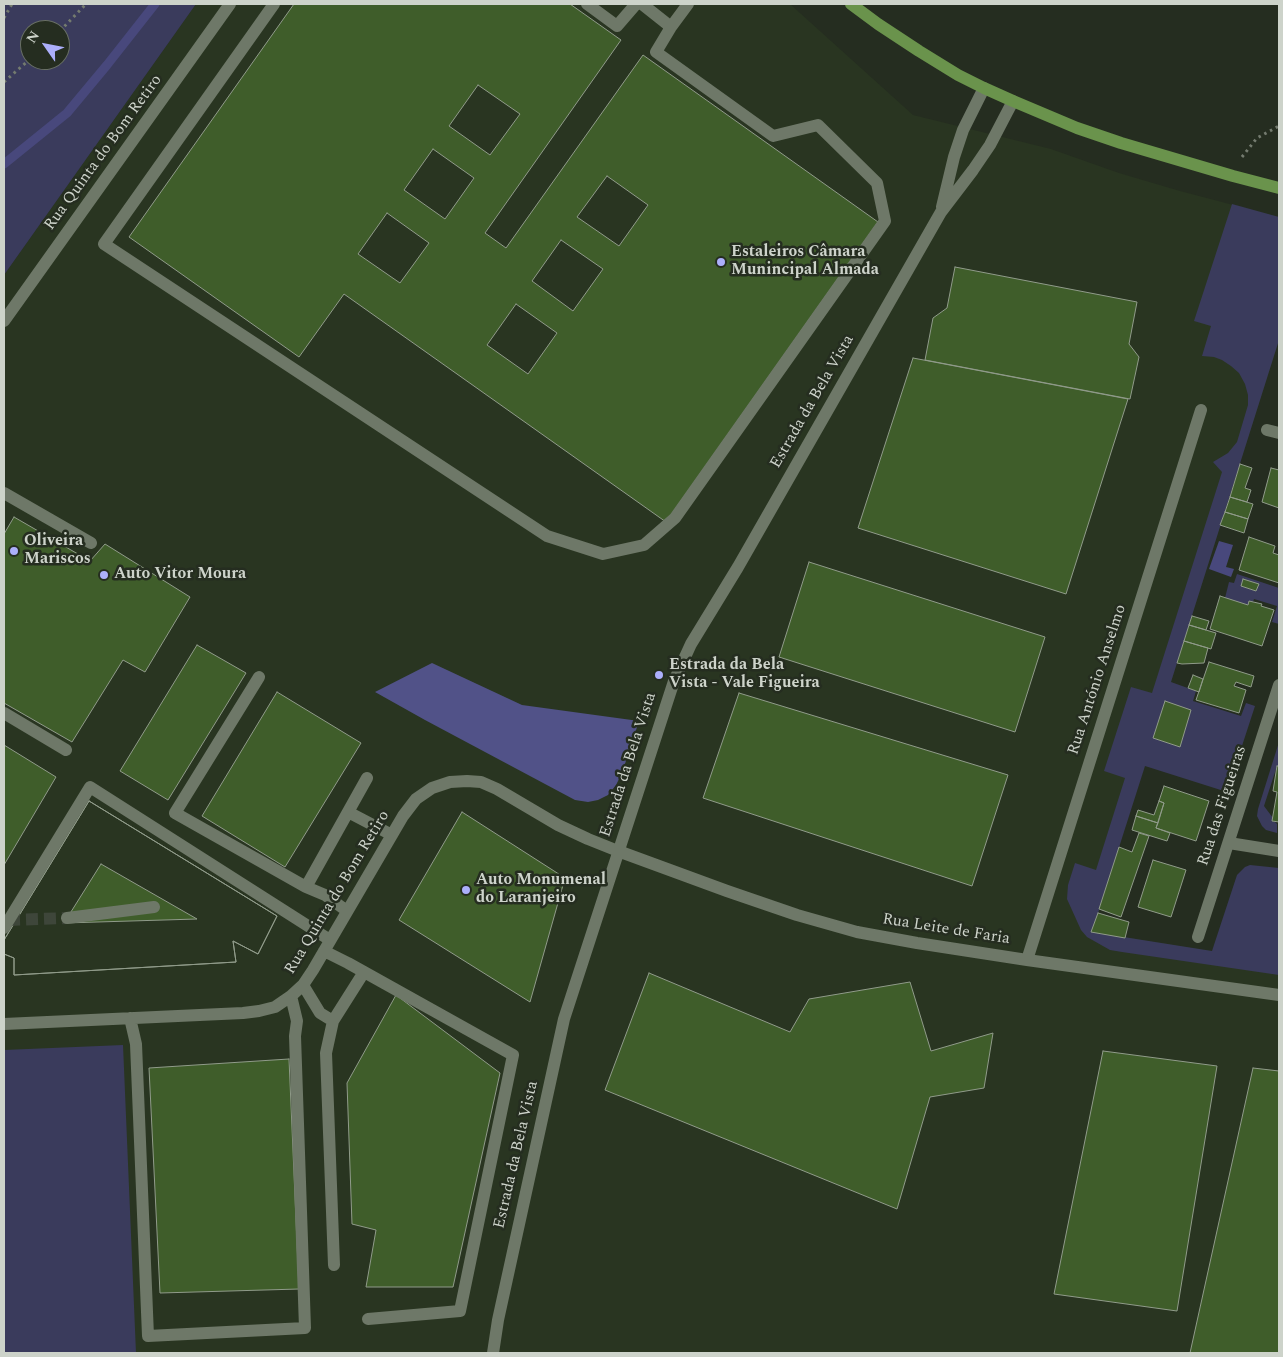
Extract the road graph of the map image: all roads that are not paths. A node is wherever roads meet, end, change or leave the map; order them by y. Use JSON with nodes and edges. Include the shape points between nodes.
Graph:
{"nodes":[{"id":1,"x":230,"y":4,"type":"edge"},
{"id":2,"x":274,"y":4,"type":"edge"},
{"id":3,"x":587,"y":4,"type":"edge"},
{"id":4,"x":636,"y":4,"type":"edge"},
{"id":5,"x":642,"y":4,"type":"edge"},
{"id":6,"x":688,"y":4,"type":"edge"},
{"id":7,"x":851,"y":4,"type":"edge"},
{"id":8,"x":670,"y":27,"type":"junction"},
{"id":9,"x":984,"y":88,"type":"junction"},
{"id":10,"x":1013,"y":101,"type":"junction"},
{"id":11,"x":1279,"y":188,"type":"edge"},
{"id":12,"x":941,"y":212,"type":"junction"},
{"id":13,"x":4,"y":320,"type":"edge"},
{"id":14,"x":1201,"y":410,"type":"dead end"},
{"id":15,"x":4,"y":493,"type":"edge"},
{"id":16,"x":91,"y":543,"type":"dead end"},
{"id":17,"x":259,"y":677,"type":"dead end"},
{"id":18,"x":1279,"y":685,"type":"edge"},
{"id":19,"x":4,"y":713,"type":"edge"},
{"id":20,"x":66,"y":750,"type":"dead end"},
{"id":21,"x":367,"y":778,"type":"dead end"},
{"id":22,"x":348,"y":812,"type":"junction"},
{"id":23,"x":392,"y":835,"type":"junction"},
{"id":24,"x":1229,"y":843,"type":"junction"},
{"id":25,"x":618,"y":851,"type":"junction"},
{"id":26,"x":1279,"y":851,"type":"edge"},
{"id":27,"x":306,"y":887,"type":"junction"},
{"id":28,"x":154,"y":907,"type":"dead end"},
{"id":29,"x":347,"y":911,"type":"junction"},
{"id":30,"x":67,"y":918,"type":"tunnel mouth"},
{"id":31,"x":4,"y":928,"type":"edge"},
{"id":32,"x":1198,"y":937,"type":"dead end"},
{"id":33,"x":327,"y":946,"type":"junction"},
{"id":34,"x":1027,"y":960,"type":"junction"},
{"id":35,"x":364,"y":972,"type":"junction"},
{"id":36,"x":303,"y":985,"type":"junction"},
{"id":37,"x":1279,"y":995,"type":"edge"},
{"id":38,"x":291,"y":996,"type":"junction"},
{"id":39,"x":130,"y":1018,"type":"junction"},
{"id":40,"x":333,"y":1021,"type":"junction"},
{"id":41,"x":4,"y":1024,"type":"edge"},
{"id":42,"x":334,"y":1265,"type":"dead end"},
{"id":43,"x":368,"y":1319,"type":"dead end"},
{"id":44,"x":492,"y":1353,"type":"edge"}],
"edges":[{"from":1,"to":13,"type":"street","name":"Rua Quinta do Bom Retiro"},
{"from":2,"to":8,"type":"street","via":[[104,244],[546,536],[603,554],[644,545],[675,518],[885,221],[877,183],[818,125],[773,136],[656,52]]},
{"from":3,"to":4,"type":"street","via":[[617,26]]},
{"from":5,"to":8,"type":"street"},
{"from":6,"to":8,"type":"street"},
{"from":7,"to":9,"type":"main road","via":[[918,51]]},
{"from":9,"to":10,"type":"main road"},
{"from":9,"to":12,"type":"street","name":"Estrada da Bela Vista","via":[[962,130]]},
{"from":10,"to":11,"type":"main road","via":[[1121,143]]},
{"from":10,"to":12,"type":"street","name":"Estrada da Bela Vista","via":[[990,146]]},
{"from":12,"to":25,"type":"street","name":"Estrada da Bela Vista","via":[[691,644],[674,681]]},
{"from":14,"to":34,"type":"street","name":"Rua António Anselmo"},
{"from":15,"to":16,"type":"street"},
{"from":17,"to":27,"type":"street","via":[[175,813]]},
{"from":18,"to":24,"type":"street","name":"Rua das Figueiras"},
{"from":19,"to":20,"type":"street"},
{"from":21,"to":22,"type":"street"},
{"from":22,"to":23,"type":"street"},
{"from":22,"to":27,"type":"street"},
{"from":23,"to":25,"type":"street","name":"Rua Quinta do Bom Retiro","via":[[416,800],[432,788],[467,781],[481,782],[497,789],[558,825]]},
{"from":23,"to":29,"type":"street","name":"Rua Quinta do Bom Retiro"},
{"from":24,"to":26,"type":"street"},
{"from":24,"to":32,"type":"street","name":"Rua das Figueiras"},
{"from":25,"to":34,"type":"street","name":"Rua Leite de Faria","via":[[736,894],[857,932]]},
{"from":25,"to":44,"type":"street","name":"Estrada da Bela Vista","via":[[564,1019]]},
{"from":27,"to":29,"type":"street","via":[[325,895]]},
{"from":28,"to":30,"type":"street"},
{"from":29,"to":33,"type":"street","name":"Rua Quinta do Bom Retiro"},
{"from":31,"to":33,"type":"street","via":[[90,787]]},
{"from":33,"to":35,"type":"street"},
{"from":33,"to":36,"type":"street","name":"Rua Quinta do Bom Retiro"},
{"from":34,"to":37,"type":"street","name":"Rua Leite de Faria"},
{"from":35,"to":40,"type":"street"},
{"from":35,"to":43,"type":"street","via":[[513,1055],[460,1311]]},
{"from":36,"to":38,"type":"street","name":"Rua Quinta do Bom Retiro"},
{"from":36,"to":40,"type":"street","via":[[320,1012]]},
{"from":38,"to":39,"type":"street","name":"Rua Quinta do Bom Retiro","via":[[275,1007],[258,1011]]},
{"from":38,"to":39,"type":"street","via":[[297,1022],[305,1328],[148,1336],[136,1044]]},
{"from":39,"to":41,"type":"street","name":"Rua Quinta do Bom Retiro"},
{"from":40,"to":42,"type":"street","via":[[326,1054]]}]}
